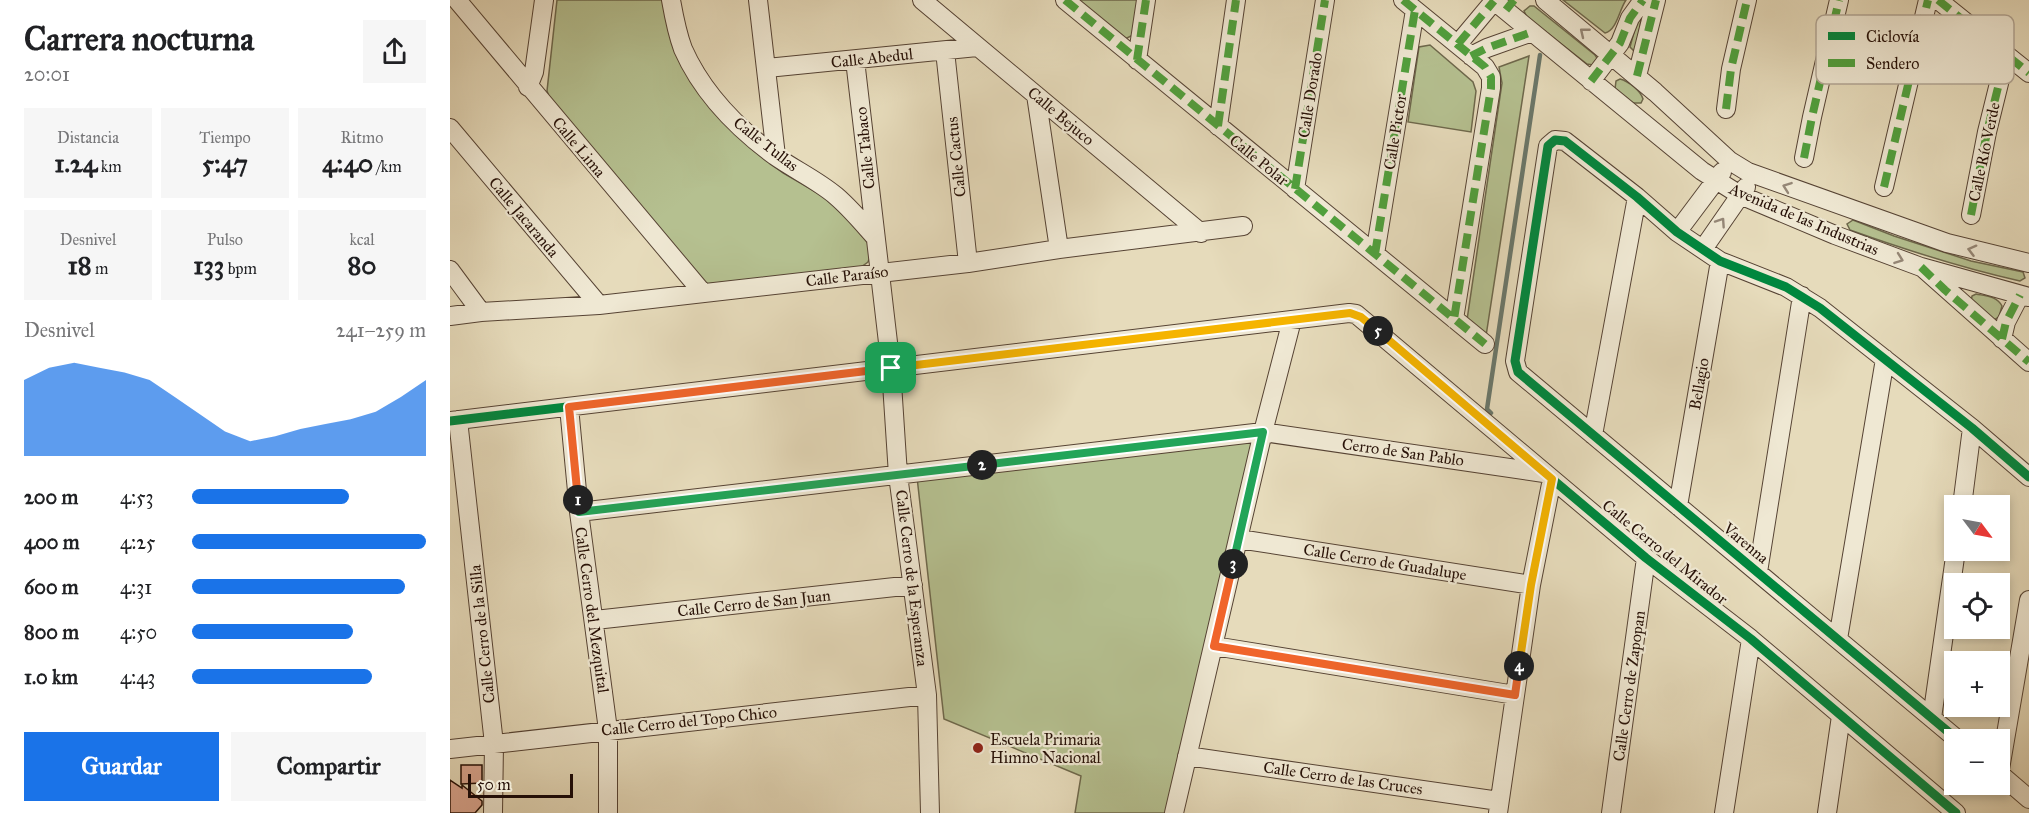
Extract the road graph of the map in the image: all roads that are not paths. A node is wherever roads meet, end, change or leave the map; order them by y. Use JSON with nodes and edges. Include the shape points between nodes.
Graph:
{"nodes":[{"id":1,"x":457,"y":0,"type":"edge"},
{"id":2,"x":544,"y":0,"type":"edge"},
{"id":3,"x":671,"y":0,"type":"edge"},
{"id":4,"x":758,"y":0,"type":"edge"},
{"id":5,"x":922,"y":0,"type":"edge"},
{"id":6,"x":1065,"y":0,"type":"edge"},
{"id":7,"x":1146,"y":0,"type":"edge"},
{"id":8,"x":1236,"y":0,"type":"edge"},
{"id":9,"x":1325,"y":0,"type":"edge"},
{"id":10,"x":1545,"y":0,"type":"edge"},
{"id":11,"x":1642,"y":0,"type":"edge"},
{"id":12,"x":1656,"y":0,"type":"edge"},
{"id":13,"x":1747,"y":0,"type":"edge"},
{"id":14,"x":1839,"y":0,"type":"edge"},
{"id":15,"x":1928,"y":0,"type":"edge"},
{"id":16,"x":1938,"y":0,"type":"edge"},
{"id":17,"x":1502,"y":3,"type":"edge"},
{"id":18,"x":1409,"y":5,"type":"edge"},
{"id":19,"x":1836,"y":15,"type":"edge"},
{"id":20,"x":1924,"y":15,"type":"edge"},
{"id":21,"x":1957,"y":15,"type":"edge"},
{"id":22,"x":1532,"y":32,"type":"junction"},
{"id":23,"x":977,"y":48,"type":"junction"},
{"id":24,"x":1465,"y":50,"type":"junction"},
{"id":25,"x":945,"y":51,"type":"junction"},
{"id":26,"x":1612,"y":55,"type":"junction"},
{"id":27,"x":855,"y":60,"type":"junction"},
{"id":28,"x":1137,"y":60,"type":"junction"},
{"id":29,"x":2014,"y":61,"type":"edge"},
{"id":30,"x":767,"y":68,"type":"junction"},
{"id":31,"x":2029,"y":73,"type":"edge"},
{"id":32,"x":1637,"y":76,"type":"junction"},
{"id":33,"x":1591,"y":81,"type":"junction"},
{"id":34,"x":1820,"y":84,"type":"edge"},
{"id":35,"x":1908,"y":84,"type":"edge"},
{"id":36,"x":1999,"y":84,"type":"edge"},
{"id":37,"x":528,"y":87,"type":"junction"},
{"id":38,"x":1655,"y":92,"type":"junction"},
{"id":39,"x":1036,"y":94,"type":"junction"},
{"id":40,"x":1726,"y":109,"type":"dead end"},
{"id":41,"x":1637,"y":118,"type":"junction"},
{"id":42,"x":1218,"y":126,"type":"junction"},
{"id":43,"x":450,"y":128,"type":"edge"},
{"id":44,"x":776,"y":156,"type":"junction"},
{"id":45,"x":1804,"y":158,"type":"dead end"},
{"id":46,"x":1730,"y":161,"type":"junction"},
{"id":47,"x":1754,"y":176,"type":"junction"},
{"id":48,"x":1715,"y":181,"type":"junction"},
{"id":49,"x":1884,"y":187,"type":"dead end"},
{"id":50,"x":1295,"y":189,"type":"junction"},
{"id":51,"x":1740,"y":195,"type":"junction"},
{"id":52,"x":1637,"y":197,"type":"junction"},
{"id":53,"x":1846,"y":208,"type":"junction"},
{"id":54,"x":1971,"y":215,"type":"dead end"},
{"id":55,"x":1243,"y":226,"type":"dead end"},
{"id":56,"x":1677,"y":232,"type":"junction"},
{"id":57,"x":1201,"y":233,"type":"junction"},
{"id":58,"x":1835,"y":235,"type":"junction"},
{"id":59,"x":874,"y":236,"type":"junction"},
{"id":60,"x":1059,"y":249,"type":"junction"},
{"id":61,"x":1703,"y":249,"type":"junction"},
{"id":62,"x":1375,"y":254,"type":"junction"},
{"id":63,"x":1720,"y":261,"type":"junction"},
{"id":64,"x":968,"y":263,"type":"junction"},
{"id":65,"x":2029,"y":263,"type":"edge"},
{"id":66,"x":1921,"y":267,"type":"junction"},
{"id":67,"x":450,"y":270,"type":"edge"},
{"id":68,"x":879,"y":273,"type":"junction"},
{"id":69,"x":703,"y":294,"type":"junction"},
{"id":70,"x":1802,"y":296,"type":"junction"},
{"id":71,"x":2024,"y":296,"type":"edge"},
{"id":72,"x":599,"y":305,"type":"junction"},
{"id":73,"x":481,"y":312,"type":"junction"},
{"id":74,"x":450,"y":316,"type":"edge"},
{"id":75,"x":1454,"y":319,"type":"junction"},
{"id":76,"x":1292,"y":320,"type":"junction"},
{"id":77,"x":2002,"y":339,"type":"junction"},
{"id":78,"x":1485,"y":344,"type":"dead end"},
{"id":79,"x":1885,"y":359,"type":"junction"},
{"id":80,"x":2029,"y":362,"type":"edge"},
{"id":81,"x":891,"y":368,"type":"junction"},
{"id":82,"x":569,"y":407,"type":"junction"},
{"id":83,"x":454,"y":421,"type":"edge"},
{"id":84,"x":1972,"y":428,"type":"junction"},
{"id":85,"x":1263,"y":432,"type":"junction"},
{"id":86,"x":1593,"y":435,"type":"junction"},
{"id":87,"x":898,"y":474,"type":"junction"},
{"id":88,"x":1548,"y":476,"type":"junction"},
{"id":89,"x":2029,"y":477,"type":"edge"},
{"id":90,"x":1963,"y":495,"type":"edge"},
{"id":91,"x":1678,"y":506,"type":"junction"},
{"id":92,"x":579,"y":512,"type":"junction"},
{"id":93,"x":1239,"y":539,"type":"junction"},
{"id":94,"x":1646,"y":558,"type":"junction"},
{"id":95,"x":1954,"y":561,"type":"edge"},
{"id":96,"x":1758,"y":572,"type":"junction"},
{"id":97,"x":913,"y":585,"type":"junction"},
{"id":98,"x":1531,"y":585,"type":"junction"},
{"id":99,"x":2029,"y":600,"type":"edge"},
{"id":100,"x":595,"y":621,"type":"junction"},
{"id":101,"x":1750,"y":639,"type":"junction"},
{"id":102,"x":1838,"y":639,"type":"junction"},
{"id":103,"x":1214,"y":646,"type":"junction"},
{"id":104,"x":927,"y":695,"type":"junction"},
{"id":105,"x":1515,"y":695,"type":"junction"},
{"id":106,"x":1841,"y":716,"type":"junction"},
{"id":107,"x":1932,"y":718,"type":"junction"},
{"id":108,"x":1945,"y":729,"type":"edge"},
{"id":109,"x":2007,"y":729,"type":"edge"},
{"id":110,"x":608,"y":730,"type":"junction"},
{"id":111,"x":494,"y":744,"type":"junction"},
{"id":112,"x":450,"y":748,"type":"edge"},
{"id":113,"x":1187,"y":756,"type":"junction"},
{"id":114,"x":2010,"y":783,"type":"edge"},
{"id":115,"x":2029,"y":799,"type":"edge"},
{"id":116,"x":1938,"y":806,"type":"edge"},
{"id":117,"x":1498,"y":807,"type":"edge"},
{"id":118,"x":493,"y":813,"type":"edge"},
{"id":119,"x":608,"y":813,"type":"edge"},
{"id":120,"x":930,"y":813,"type":"edge"},
{"id":121,"x":1174,"y":813,"type":"edge"},
{"id":122,"x":1611,"y":813,"type":"edge"},
{"id":123,"x":1724,"y":813,"type":"edge"},
{"id":124,"x":1827,"y":813,"type":"edge"},
{"id":125,"x":1956,"y":813,"type":"edge"}],
"edges":[{"from":1,"to":37,"type":"street","name":"Calle Lima"},
{"from":2,"to":37,"type":"street","via":[[534,72]]},
{"from":3,"to":44,"type":"street","name":"Calle Tullas","via":[[676,27],[698,76],[740,127]]},
{"from":4,"to":30,"type":"street"},
{"from":5,"to":23,"type":"street","name":"Calle Bejuco"},
{"from":6,"to":28,"type":"street","name":"Calle Polar"},
{"from":7,"to":28,"type":"street"},
{"from":8,"to":42,"type":"street"},
{"from":9,"to":50,"type":"street","name":"Calle Dorado"},
{"from":26,"to":10,"type":"street","name":"Avenida de las Industrias","one_way":true},
{"from":11,"to":26,"type":"street"},
{"from":12,"to":32,"type":"street"},
{"from":13,"to":40,"type":"street"},
{"from":14,"to":19,"type":"street"},
{"from":15,"to":20,"type":"street"},
{"from":16,"to":21,"type":"street"},
{"from":17,"to":22,"type":"street","name":"Avenida de las Industrias"},
{"from":17,"to":24,"type":"street"},
{"from":18,"to":24,"type":"street"},
{"from":18,"to":62,"type":"street","name":"Calle Pictor"},
{"from":22,"to":24,"type":"street","via":[[1487,48]]},
{"from":22,"to":33,"type":"street","name":"Avenida de las Industrias"},
{"from":23,"to":25,"type":"street","name":"Calle Abedul"},
{"from":23,"to":39,"type":"street","name":"Calle Bejuco"},
{"from":24,"to":75,"type":"street","via":[[1489,73],[1491,88]]},
{"from":25,"to":27,"type":"street","name":"Calle Abedul"},
{"from":25,"to":64,"type":"street","name":"Calle Cactus"},
{"from":26,"to":32,"type":"street","name":"Avenida de las Industrias"},
{"from":26,"to":33,"type":"street"},
{"from":27,"to":30,"type":"street","name":"Calle Abedul"},
{"from":27,"to":59,"type":"street","name":"Calle Tabaco"},
{"from":28,"to":42,"type":"street","name":"Calle Polar"},
{"from":29,"to":31,"type":"street"},
{"from":30,"to":44,"type":"street"},
{"from":32,"to":38,"type":"street","name":"Avenida de las Industrias"},
{"from":33,"to":41,"type":"street","name":"Avenida de las Industrias"},
{"from":34,"to":45,"type":"street"},
{"from":35,"to":49,"type":"street"},
{"from":36,"to":54,"type":"street","name":"Calle Río Verde"},
{"from":37,"to":69,"type":"street","name":"Calle Lima"},
{"from":38,"to":41,"type":"street","via":[[1656,109],[1649,117]]},
{"from":38,"to":46,"type":"street","name":"Avenida de las Industrias"},
{"from":39,"to":57,"type":"street","name":"Calle Bejuco"},
{"from":39,"to":60,"type":"street"},
{"from":41,"to":48,"type":"street","name":"Avenida de las Industrias"},
{"from":42,"to":50,"type":"street","name":"Calle Polar"},
{"from":43,"to":72,"type":"street","name":"Calle Jacaranda"},
{"from":44,"to":59,"type":"street","name":"Calle Tullas","via":[[836,196]]},
{"from":46,"to":47,"type":"street","name":"Avenida de las Industrias"},
{"from":46,"to":48,"type":"street"},
{"from":47,"to":51,"type":"street"},
{"from":53,"to":47,"type":"street","name":"Avenida de las Industrias","one_way":true},
{"from":48,"to":51,"type":"street","name":"Avenida de las Industrias"},
{"from":48,"to":56,"type":"street"},
{"from":50,"to":62,"type":"street","name":"Calle Polar"},
{"from":51,"to":58,"type":"street","name":"Avenida de las Industrias"},
{"from":61,"to":51,"type":"street","one_way":true},
{"from":52,"to":56,"type":"street"},
{"from":52,"to":86,"type":"street"},
{"from":52,"to":86,"type":"street","name":"Varenna","via":[[1566,141],[1555,140],[1548,146],[1516,369]]},
{"from":53,"to":58,"type":"street","via":[[1831,218]]},
{"from":65,"to":53,"type":"street","name":"Avenida de las Industrias","one_way":true,"via":[[1947,243]]},
{"from":55,"to":57,"type":"street","name":"Calle Paraíso"},
{"from":56,"to":61,"type":"street"},
{"from":57,"to":60,"type":"street","name":"Calle Paraíso"},
{"from":58,"to":66,"type":"street","name":"Avenida de las Industrias","one_way":true},
{"from":59,"to":68,"type":"street","name":"Calle Tabaco"},
{"from":60,"to":64,"type":"street","name":"Calle Paraíso"},
{"from":61,"to":63,"type":"street"},
{"from":62,"to":75,"type":"street","name":"Calle Polar"},
{"from":63,"to":70,"type":"street"},
{"from":63,"to":91,"type":"street","name":"Bellagio"},
{"from":64,"to":68,"type":"street","name":"Calle Paraíso"},
{"from":66,"to":71,"type":"street","name":"Avenida de las Industrias"},
{"from":66,"to":77,"type":"street"},
{"from":67,"to":73,"type":"street"},
{"from":68,"to":69,"type":"street","name":"Calle Paraíso"},
{"from":68,"to":81,"type":"street","name":"Calle Cerro de la Esperanza"},
{"from":69,"to":72,"type":"street","name":"Calle Paraíso"},
{"from":70,"to":79,"type":"street"},
{"from":70,"to":96,"type":"street"},
{"from":71,"to":77,"type":"street","via":[[2006,322]]},
{"from":72,"to":73,"type":"street","name":"Calle Paraíso"},
{"from":73,"to":74,"type":"street","name":"Calle Paraíso"},
{"from":75,"to":78,"type":"street","name":"Calle Polar"},
{"from":76,"to":81,"type":"street"},
{"from":76,"to":85,"type":"street"},
{"from":76,"to":88,"type":"street","name":"Calle Cerro del Mirador","via":[[1356,314]]},
{"from":77,"to":80,"type":"street"},
{"from":79,"to":84,"type":"street"},
{"from":79,"to":102,"type":"street"},
{"from":81,"to":82,"type":"street"},
{"from":81,"to":87,"type":"street","name":"Calle Cerro de la Esperanza"},
{"from":82,"to":83,"type":"street"},
{"from":82,"to":92,"type":"street","name":"Calle Cerro del Mezquital"},
{"from":83,"to":111,"type":"street","name":"Calle Cerro de la Silla"},
{"from":84,"to":89,"type":"street"},
{"from":84,"to":90,"type":"street"},
{"from":85,"to":87,"type":"street","name":"Cerro de San Pablo"},
{"from":85,"to":88,"type":"street","name":"Cerro de San Pablo"},
{"from":85,"to":93,"type":"street"},
{"from":86,"to":91,"type":"street","name":"Varenna"},
{"from":87,"to":92,"type":"street","name":"Cerro de San Pablo"},
{"from":87,"to":97,"type":"street","name":"Calle Cerro de la Esperanza"},
{"from":88,"to":94,"type":"street","name":"Calle Cerro del Mirador"},
{"from":88,"to":98,"type":"street"},
{"from":91,"to":96,"type":"street","name":"Varenna"},
{"from":92,"to":100,"type":"street","name":"Calle Cerro del Mezquital"},
{"from":93,"to":98,"type":"street","name":"Calle Cerro de Guadalupe"},
{"from":93,"to":103,"type":"street"},
{"from":94,"to":101,"type":"street","name":"Calle Cerro del Mirador"},
{"from":94,"to":122,"type":"street","name":"Calle Cerro de Zapopan"},
{"from":95,"to":107,"type":"street"},
{"from":96,"to":102,"type":"street","name":"Varenna"},
{"from":97,"to":100,"type":"street","name":"Calle Cerro de San Juan"},
{"from":97,"to":104,"type":"street","name":"Calle Cerro de la Esperanza"},
{"from":98,"to":105,"type":"street"},
{"from":99,"to":109,"type":"street"},
{"from":100,"to":110,"type":"street","name":"Calle Cerro del Mezquital"},
{"from":101,"to":106,"type":"street","name":"Calle Cerro del Mirador"},
{"from":101,"to":123,"type":"street"},
{"from":102,"to":107,"type":"street","name":"Varenna"},
{"from":103,"to":105,"type":"street"},
{"from":103,"to":113,"type":"street"},
{"from":104,"to":110,"type":"street","name":"Calle Cerro del Topo Chico"},
{"from":104,"to":120,"type":"street","name":"Calle Cerro de la Esperanza"},
{"from":105,"to":117,"type":"street"},
{"from":106,"to":116,"type":"street","name":"Calle Cerro del Mirador"},
{"from":106,"to":124,"type":"street"},
{"from":107,"to":108,"type":"street","name":"Varenna"},
{"from":110,"to":111,"type":"street","name":"Calle Cerro del Topo Chico"},
{"from":110,"to":119,"type":"street","name":"Calle Cerro del Mezquital"},
{"from":111,"to":112,"type":"street","name":"Calle Cerro del Topo Chico"},
{"from":111,"to":118,"type":"street","name":"Calle Cerro de la Silla"},
{"from":113,"to":117,"type":"street","name":"Calle Cerro de las Cruces"},
{"from":113,"to":121,"type":"street"},
{"from":114,"to":115,"type":"street"},
{"from":116,"to":125,"type":"street","name":"Calle Cerro del Mirador"}]}
